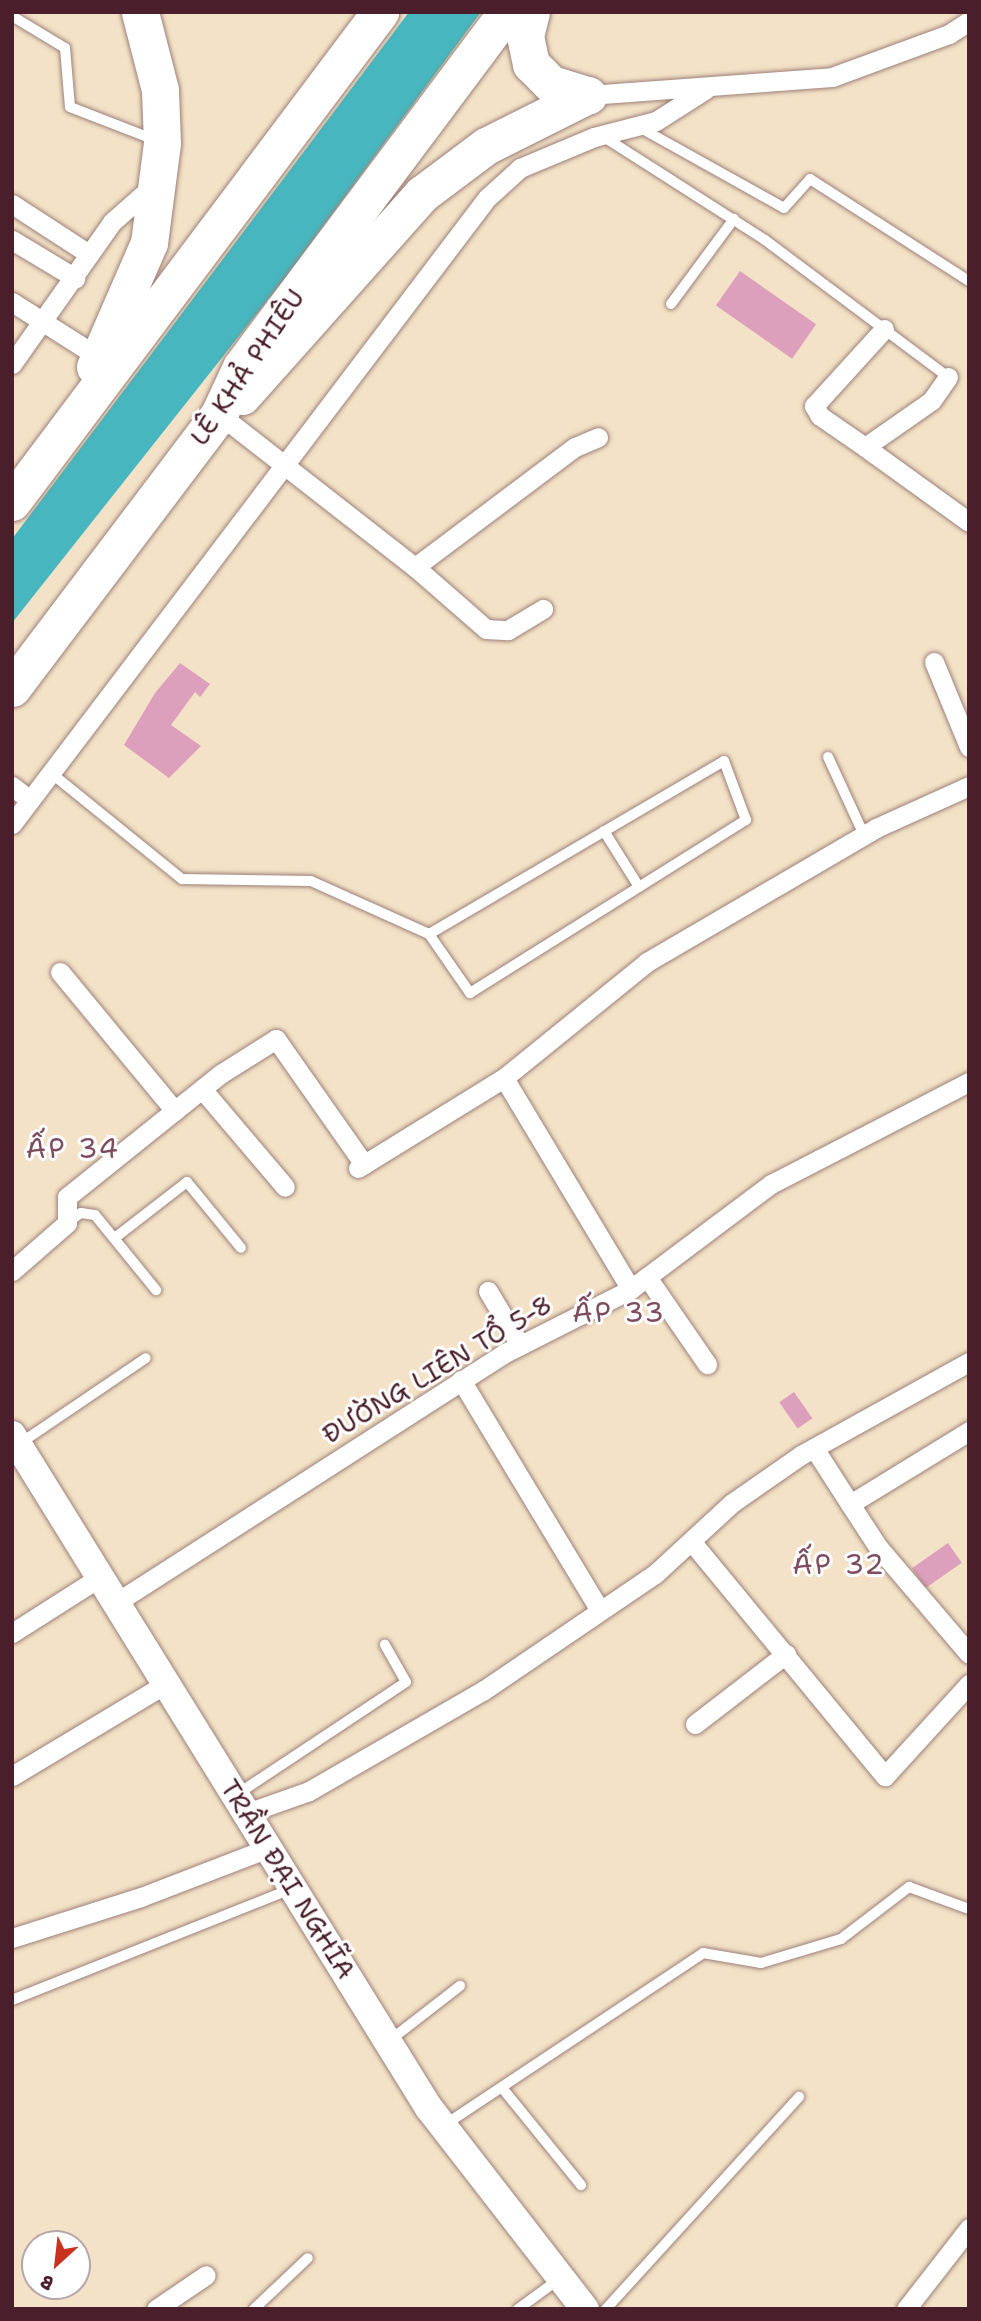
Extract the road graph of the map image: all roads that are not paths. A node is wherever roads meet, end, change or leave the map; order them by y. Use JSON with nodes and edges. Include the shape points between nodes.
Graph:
{"nodes":[{"id":1,"x":140,"y":12,"type":"edge"},
{"id":2,"x":380,"y":12,"type":"edge"},
{"id":3,"x":508,"y":12,"type":"edge"},
{"id":4,"x":531,"y":12,"type":"edge"},
{"id":5,"x":12,"y":16,"type":"edge"},
{"id":6,"x":969,"y":21,"type":"edge"},
{"id":7,"x":706,"y":89,"type":"junction"},
{"id":8,"x":588,"y":95,"type":"junction"},
{"id":9,"x":638,"y":127,"type":"junction"},
{"id":10,"x":602,"y":135,"type":"junction"},
{"id":11,"x":162,"y":143,"type":"junction"},
{"id":12,"x":157,"y":183,"type":"junction"},
{"id":13,"x":12,"y":204,"type":"edge"},
{"id":14,"x":734,"y":219,"type":"junction"},
{"id":15,"x":12,"y":240,"type":"edge"},
{"id":16,"x":89,"y":254,"type":"junction"},
{"id":17,"x":75,"y":278,"type":"junction"},
{"id":18,"x":969,"y":281,"type":"edge"},
{"id":19,"x":12,"y":302,"type":"edge"},
{"id":20,"x":671,"y":304,"type":"dead end"},
{"id":21,"x":44,"y":324,"type":"junction"},
{"id":22,"x":884,"y":329,"type":"junction"},
{"id":23,"x":100,"y":358,"type":"junction"},
{"id":24,"x":12,"y":363,"type":"edge"},
{"id":25,"x":948,"y":377,"type":"joint"},
{"id":26,"x":219,"y":414,"type":"junction"},
{"id":27,"x":63,"y":435,"type":"junction"},
{"id":28,"x":598,"y":437,"type":"dead end"},
{"id":29,"x":865,"y":447,"type":"junction"},
{"id":30,"x":285,"y":466,"type":"junction"},
{"id":31,"x":12,"y":502,"type":"edge"},
{"id":32,"x":969,"y":522,"type":"edge"},
{"id":33,"x":415,"y":567,"type":"junction"},
{"id":34,"x":543,"y":609,"type":"dead end"},
{"id":35,"x":934,"y":662,"type":"dead end"},
{"id":36,"x":12,"y":688,"type":"edge"},
{"id":37,"x":969,"y":747,"type":"edge"},
{"id":38,"x":828,"y":757,"type":"dead end"},
{"id":39,"x":51,"y":773,"type":"junction"},
{"id":40,"x":12,"y":786,"type":"edge"},
{"id":41,"x":969,"y":786,"type":"edge"},
{"id":42,"x":30,"y":800,"type":"junction"},
{"id":43,"x":12,"y":824,"type":"edge"},
{"id":44,"x":604,"y":831,"type":"junction"},
{"id":45,"x":864,"y":835,"type":"junction"},
{"id":46,"x":639,"y":887,"type":"junction"},
{"id":47,"x":429,"y":934,"type":"junction"},
{"id":48,"x":60,"y":972,"type":"dead end"},
{"id":49,"x":504,"y":1078,"type":"junction"},
{"id":50,"x":969,"y":1082,"type":"edge"},
{"id":51,"x":202,"y":1089,"type":"junction"},
{"id":52,"x":175,"y":1111,"type":"junction"},
{"id":53,"x":285,"y":1187,"type":"dead end"},
{"id":54,"x":67,"y":1223,"type":"junction"},
{"id":55,"x":116,"y":1237,"type":"junction"},
{"id":56,"x":241,"y":1248,"type":"dead end"},
{"id":57,"x":12,"y":1271,"type":"edge"},
{"id":58,"x":639,"y":1283,"type":"junction"},
{"id":59,"x":156,"y":1290,"type":"dead end"},
{"id":60,"x":488,"y":1291,"type":"dead end"},
{"id":61,"x":520,"y":1345,"type":"junction"},
{"id":62,"x":146,"y":1358,"type":"dead end"},
{"id":63,"x":969,"y":1363,"type":"edge"},
{"id":64,"x":707,"y":1364,"type":"dead end"},
{"id":65,"x":461,"y":1380,"type":"junction"},
{"id":66,"x":969,"y":1431,"type":"edge"},
{"id":67,"x":814,"y":1448,"type":"junction"},
{"id":68,"x":18,"y":1452,"type":"edge"},
{"id":69,"x":850,"y":1504,"type":"junction"},
{"id":70,"x":691,"y":1541,"type":"junction"},
{"id":71,"x":100,"y":1577,"type":"junction"},
{"id":72,"x":117,"y":1602,"type":"junction"},
{"id":73,"x":600,"y":1610,"type":"junction"},
{"id":74,"x":12,"y":1633,"type":"edge"},
{"id":75,"x":385,"y":1645,"type":"dead end"},
{"id":76,"x":786,"y":1654,"type":"junction"},
{"id":77,"x":969,"y":1654,"type":"edge"},
{"id":78,"x":167,"y":1683,"type":"junction"},
{"id":79,"x":969,"y":1684,"type":"edge"},
{"id":80,"x":695,"y":1724,"type":"dead end"},
{"id":81,"x":12,"y":1776,"type":"edge"},
{"id":82,"x":242,"y":1804,"type":"junction"},
{"id":83,"x":268,"y":1848,"type":"junction"},
{"id":84,"x":293,"y":1888,"type":"junction"},
{"id":85,"x":969,"y":1909,"type":"edge"},
{"id":86,"x":12,"y":1938,"type":"edge"},
{"id":87,"x":460,"y":1986,"type":"dead end"},
{"id":88,"x":12,"y":2000,"type":"edge"},
{"id":89,"x":388,"y":2042,"type":"junction"},
{"id":90,"x":503,"y":2089,"type":"junction"},
{"id":91,"x":799,"y":2097,"type":"dead end"},
{"id":92,"x":443,"y":2126,"type":"junction"},
{"id":93,"x":581,"y":2185,"type":"dead end"},
{"id":94,"x":969,"y":2228,"type":"edge"},
{"id":95,"x":308,"y":2258,"type":"dead end"},
{"id":96,"x":206,"y":2275,"type":"dead end"},
{"id":97,"x":560,"y":2279,"type":"junction"},
{"id":98,"x":156,"y":2309,"type":"edge"},
{"id":99,"x":254,"y":2309,"type":"edge"},
{"id":100,"x":518,"y":2309,"type":"edge"},
{"id":101,"x":586,"y":2309,"type":"edge"},
{"id":102,"x":606,"y":2309,"type":"edge"},
{"id":103,"x":906,"y":2309,"type":"edge"}],
"edges":[{"from":1,"to":11,"type":"highway","via":[[160,90]]},
{"from":2,"to":27,"type":"highway"},
{"from":3,"to":26,"type":"highway","name":"LÊ KHẢ PHIÊU","via":[[240,367]]},
{"from":4,"to":8,"type":"highway","via":[[525,36],[531,64],[551,84]]},
{"from":5,"to":11,"type":"lane","via":[[65,48],[70,107]]},
{"from":6,"to":7,"type":"street","via":[[949,34],[832,77]]},
{"from":7,"to":8,"type":"street"},
{"from":7,"to":9,"type":"street","via":[[656,121]]},
{"from":8,"to":26,"type":"highway","via":[[486,146],[422,194],[258,383]]},
{"from":9,"to":10,"type":"street"},
{"from":9,"to":18,"type":"lane","via":[[784,208],[810,178]]},
{"from":10,"to":14,"type":"lane"},
{"from":10,"to":30,"type":"street","via":[[520,168],[496,189]]},
{"from":11,"to":12,"type":"highway"},
{"from":12,"to":16,"type":"street","via":[[112,222]]},
{"from":12,"to":23,"type":"highway","via":[[149,243]]},
{"from":13,"to":16,"type":"street"},
{"from":14,"to":20,"type":"lane"},
{"from":14,"to":22,"type":"lane"},
{"from":15,"to":17,"type":"street"},
{"from":16,"to":17,"type":"street"},
{"from":17,"to":21,"type":"street"},
{"from":19,"to":21,"type":"street"},
{"from":21,"to":23,"type":"street"},
{"from":21,"to":24,"type":"street"},
{"from":22,"to":25,"type":"lane"},
{"from":22,"to":29,"type":"street","via":[[814,406],[820,416]]},
{"from":23,"to":27,"type":"highway"},
{"from":25,"to":29,"type":"street","via":[[931,401]]},
{"from":26,"to":30,"type":"street"},
{"from":26,"to":36,"type":"highway","name":"LÊ KHẢ PHIÊU"},
{"from":27,"to":31,"type":"highway"},
{"from":28,"to":33,"type":"street","via":[[575,447]]},
{"from":29,"to":32,"type":"street"},
{"from":30,"to":33,"type":"street"},
{"from":30,"to":39,"type":"street"},
{"from":33,"to":34,"type":"street","via":[[486,629],[508,630]]},
{"from":35,"to":37,"type":"street"},
{"from":38,"to":45,"type":"lane"},
{"from":39,"to":42,"type":"street"},
{"from":39,"to":47,"type":"lane","via":[[182,879],[311,881]]},
{"from":40,"to":42,"type":"street"},
{"from":41,"to":45,"type":"street"},
{"from":42,"to":43,"type":"street"},
{"from":44,"to":46,"type":"lane"},
{"from":44,"to":46,"type":"lane","via":[[723,761],[746,820]]},
{"from":44,"to":47,"type":"lane"},
{"from":45,"to":49,"type":"street","via":[[647,962]]},
{"from":46,"to":47,"type":"lane","via":[[470,993]]},
{"from":48,"to":52,"type":"street"},
{"from":49,"to":51,"type":"street","via":[[361,1166],[276,1039]]},
{"from":49,"to":58,"type":"street"},
{"from":50,"to":58,"type":"street","name":"ĐƯỜNG LIÊN TỔ 5-8","via":[[771,1184]]},
{"from":51,"to":52,"type":"street"},
{"from":51,"to":53,"type":"street"},
{"from":52,"to":54,"type":"street","via":[[67,1197]]},
{"from":54,"to":55,"type":"lane","via":[[91,1213]]},
{"from":54,"to":57,"type":"street"},
{"from":55,"to":56,"type":"lane","via":[[187,1182]]},
{"from":55,"to":59,"type":"lane"},
{"from":58,"to":61,"type":"street","name":"ĐƯỜNG LIÊN TỔ 5-8"},
{"from":58,"to":64,"type":"street"},
{"from":60,"to":61,"type":"street"},
{"from":61,"to":65,"type":"street","name":"ĐƯỜNG LIÊN TỔ 5-8"},
{"from":62,"to":68,"type":"lane"},
{"from":63,"to":67,"type":"street"},
{"from":65,"to":72,"type":"street","name":"ĐƯỜNG LIÊN TỔ 5-8"},
{"from":65,"to":73,"type":"street"},
{"from":66,"to":69,"type":"street"},
{"from":67,"to":69,"type":"street"},
{"from":67,"to":70,"type":"street","via":[[732,1503]]},
{"from":68,"to":71,"type":"main road","name":"TRẦN ĐẠI NGHĨA"},
{"from":69,"to":77,"type":"street","via":[[878,1547]]},
{"from":70,"to":73,"type":"street","via":[[655,1574]]},
{"from":70,"to":76,"type":"street"},
{"from":71,"to":72,"type":"main road","name":"TRẦN ĐẠI NGHĨA"},
{"from":71,"to":74,"type":"street"},
{"from":72,"to":78,"type":"main road","name":"TRẦN ĐẠI NGHĨA"},
{"from":73,"to":82,"type":"street","via":[[484,1690],[309,1791]]},
{"from":75,"to":82,"type":"lane","via":[[406,1682]]},
{"from":76,"to":79,"type":"street","via":[[885,1776]]},
{"from":76,"to":80,"type":"street"},
{"from":78,"to":81,"type":"street"},
{"from":78,"to":82,"type":"main road","name":"TRẦN ĐẠI NGHĨA"},
{"from":82,"to":83,"type":"main road","name":"TRẦN ĐẠI NGHĨA"},
{"from":83,"to":84,"type":"main road","name":"TRẦN ĐẠI NGHĨA"},
{"from":83,"to":86,"type":"street","via":[[142,1897]]},
{"from":84,"to":88,"type":"lane"},
{"from":84,"to":89,"type":"main road","name":"TRẦN ĐẠI NGHĨA"},
{"from":85,"to":90,"type":"lane","via":[[909,1887],[841,1939],[761,1963],[703,1953]]},
{"from":87,"to":89,"type":"lane"},
{"from":89,"to":92,"type":"main road","name":"TRẦN ĐẠI NGHĨA"},
{"from":90,"to":92,"type":"lane"},
{"from":90,"to":93,"type":"lane"},
{"from":91,"to":102,"type":"lane"},
{"from":92,"to":97,"type":"main road","name":"TRẦN ĐẠI NGHĨA"},
{"from":94,"to":103,"type":"street"},
{"from":95,"to":99,"type":"lane"},
{"from":96,"to":98,"type":"street"},
{"from":97,"to":100,"type":"lane"},
{"from":97,"to":101,"type":"main road","name":"TRẦN ĐẠI NGHĨA"}]}
